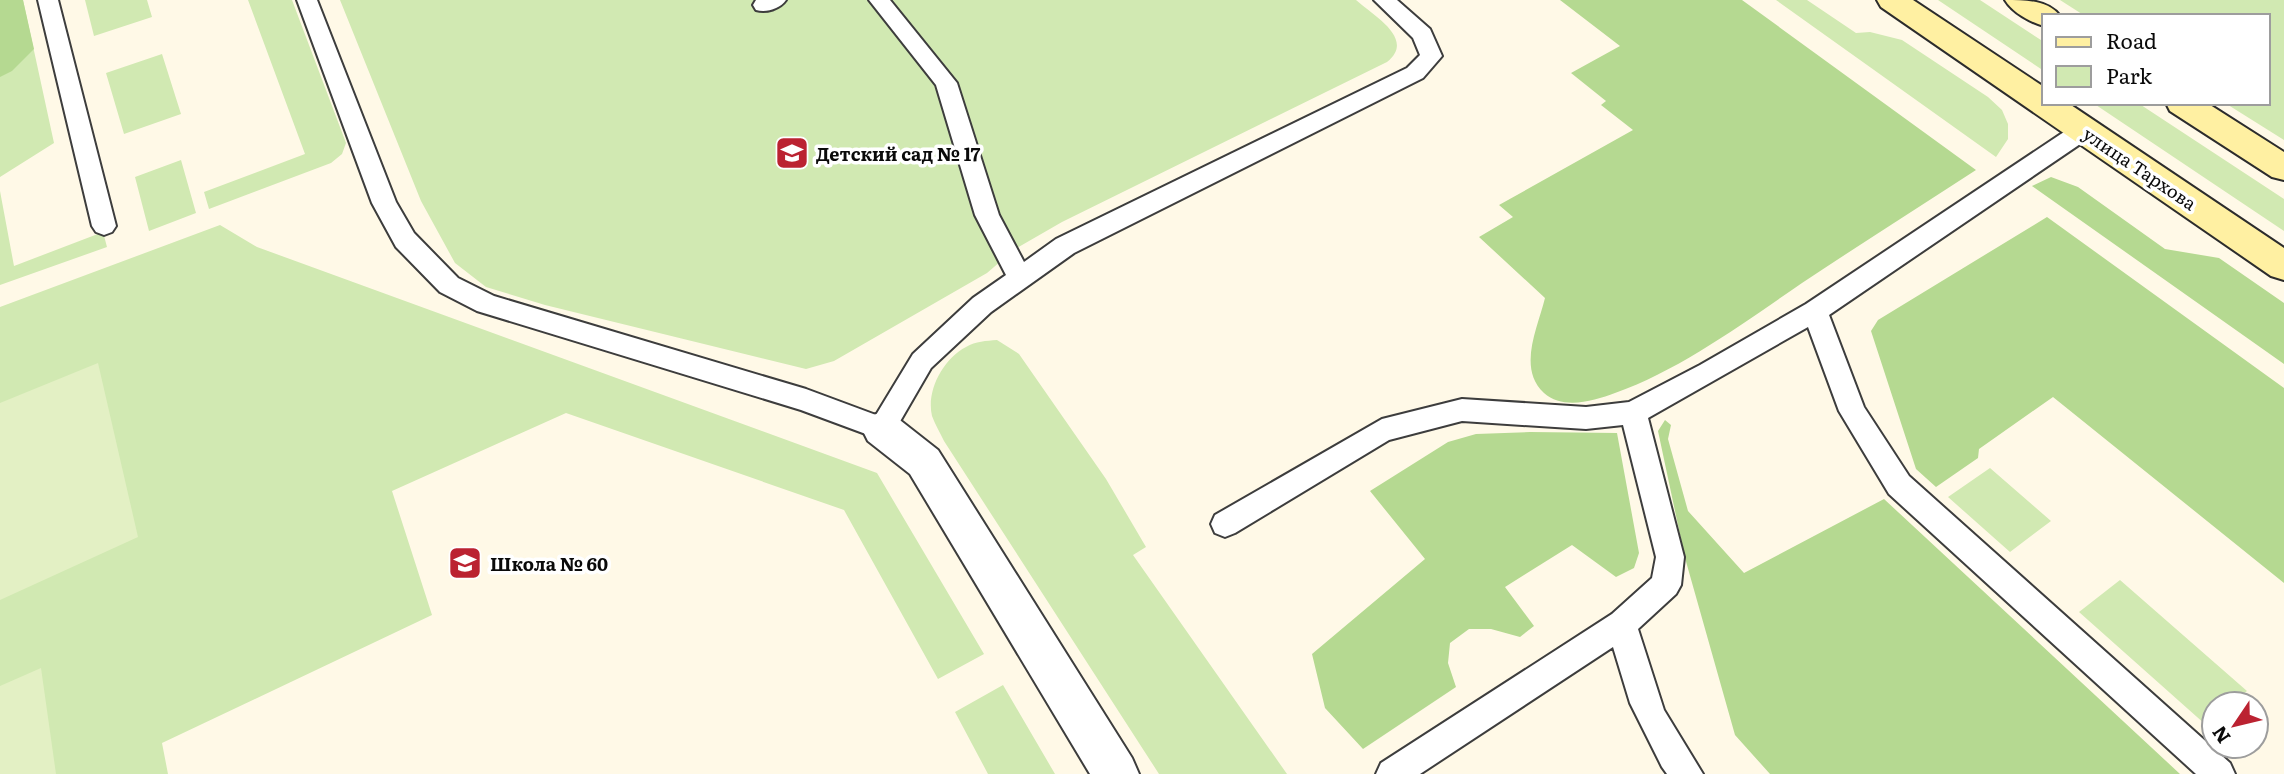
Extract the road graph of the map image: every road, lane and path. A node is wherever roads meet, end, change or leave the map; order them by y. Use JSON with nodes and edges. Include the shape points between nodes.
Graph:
{"nodes":[{"id":1,"x":48,"y":0,"type":"edge"},
{"id":2,"x":307,"y":0,"type":"edge"},
{"id":3,"x":879,"y":0,"type":"edge"},
{"id":4,"x":1384,"y":0,"type":"edge"},
{"id":5,"x":1892,"y":0,"type":"edge"},
{"id":6,"x":2020,"y":0,"type":"edge"},
{"id":7,"x":2042,"y":14,"type":"edge"},
{"id":8,"x":2042,"y":102,"type":"edge"},
{"id":9,"x":2047,"y":105,"type":"edge"},
{"id":10,"x":2185,"y":105,"type":"edge"},
{"id":11,"x":2084,"y":130,"type":"junction"},
{"id":12,"x":2284,"y":168,"type":"edge"},
{"id":13,"x":104,"y":226,"type":"dead end"},
{"id":14,"x":2284,"y":266,"type":"edge"},
{"id":15,"x":1020,"y":278,"type":"junction"},
{"id":16,"x":1815,"y":311,"type":"junction"},
{"id":17,"x":1633,"y":413,"type":"junction"},
{"id":18,"x":883,"y":429,"type":"junction"},
{"id":19,"x":1225,"y":524,"type":"dead end"},
{"id":20,"x":1622,"y":624,"type":"junction"},
{"id":21,"x":1116,"y":774,"type":"edge"},
{"id":22,"x":1392,"y":774,"type":"edge"},
{"id":23,"x":1687,"y":774,"type":"edge"},
{"id":24,"x":2219,"y":774,"type":"edge"}],
"edges":[{"from":1,"to":13,"type":"lane"},
{"from":2,"to":18,"type":"lane","via":[[384,203],[405,240],[449,285],[486,304],[806,400]]},
{"from":3,"to":15,"type":"lane","via":[[946,83],[987,215]]},
{"from":4,"to":15,"type":"lane","via":[[1422,34],[1430,56],[1415,73],[1065,246]]},
{"from":5,"to":8,"type":"main road","name":"улица Тархова"},
{"from":6,"to":7,"type":"main road"},
{"from":9,"to":11,"type":"main road","name":"улица Тархова"},
{"from":10,"to":12,"type":"main road"},
{"from":11,"to":14,"type":"main road","name":"улица Тархова"},
{"from":11,"to":16,"type":"lane"},
{"from":15,"to":18,"type":"lane","via":[[982,305],[922,361]]},
{"from":16,"to":17,"type":"lane"},
{"from":16,"to":24,"type":"lane","via":[[1852,411],[1899,485]]},
{"from":17,"to":19,"type":"lane","via":[[1586,418],[1462,410],[1382,430]]},
{"from":17,"to":20,"type":"lane","via":[[1670,557],[1665,585]]},
{"from":18,"to":21,"type":"street","via":[[924,462]]},
{"from":20,"to":22,"type":"lane"},
{"from":20,"to":23,"type":"lane","via":[[1640,696],[1672,756]]}]}
